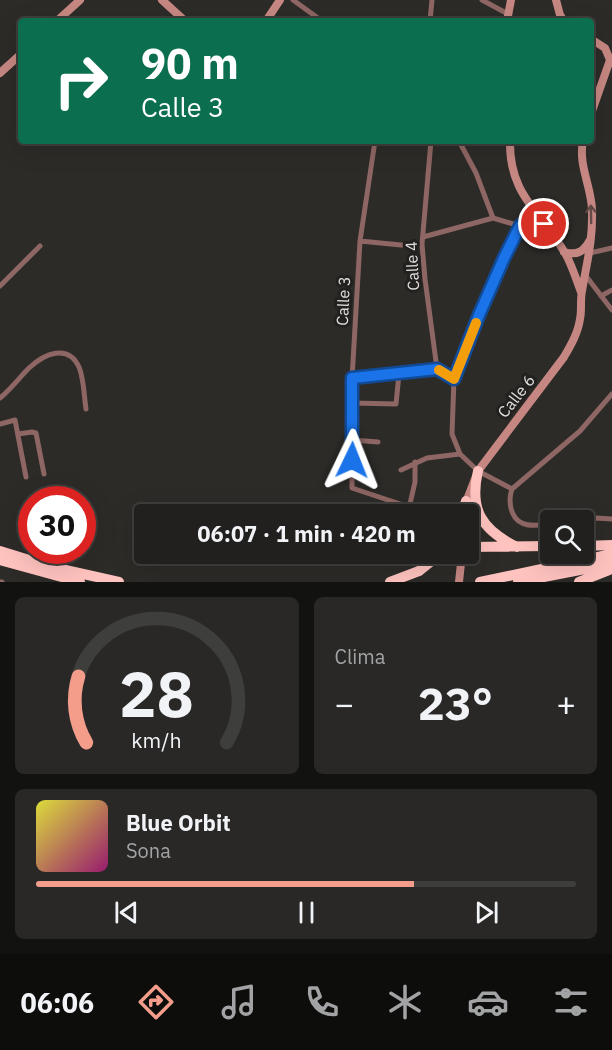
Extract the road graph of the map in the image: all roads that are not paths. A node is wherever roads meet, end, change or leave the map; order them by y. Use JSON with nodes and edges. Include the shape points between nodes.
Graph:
{"nodes":[{"id":1,"x":80,"y":0,"type":"edge"},
{"id":2,"x":280,"y":0,"type":"edge"},
{"id":3,"x":293,"y":0,"type":"edge"},
{"id":4,"x":432,"y":0,"type":"edge"},
{"id":5,"x":482,"y":0,"type":"edge"},
{"id":6,"x":511,"y":0,"type":"edge"},
{"id":7,"x":556,"y":0,"type":"edge"},
{"id":8,"x":167,"y":2,"type":"edge"},
{"id":9,"x":508,"y":17,"type":"edge"},
{"id":10,"x":60,"y":18,"type":"edge"},
{"id":11,"x":182,"y":18,"type":"edge"},
{"id":12,"x":268,"y":18,"type":"edge"},
{"id":13,"x":318,"y":18,"type":"edge"},
{"id":14,"x":430,"y":18,"type":"edge"},
{"id":15,"x":562,"y":18,"type":"edge"},
{"id":16,"x":594,"y":41,"type":"edge"},
{"id":17,"x":610,"y":54,"type":"edge"},
{"id":18,"x":18,"y":57,"type":"edge"},
{"id":19,"x":0,"y":73,"type":"edge"},
{"id":20,"x":594,"y":106,"type":"edge"},
{"id":21,"x":375,"y":144,"type":"edge"},
{"id":22,"x":431,"y":144,"type":"edge"},
{"id":23,"x":461,"y":144,"type":"edge"},
{"id":24,"x":510,"y":144,"type":"edge"},
{"id":25,"x":583,"y":144,"type":"edge"},
{"id":26,"x":535,"y":213,"type":"junction"},
{"id":27,"x":493,"y":218,"type":"junction"},
{"id":28,"x":520,"y":226,"type":"junction"},
{"id":29,"x":591,"y":238,"type":"junction"},
{"id":30,"x":423,"y":240,"type":"junction"},
{"id":31,"x":360,"y":241,"type":"junction"},
{"id":32,"x":40,"y":246,"type":"dead end"},
{"id":33,"x":612,"y":248,"type":"edge"},
{"id":34,"x":564,"y":252,"type":"junction"},
{"id":35,"x":590,"y":253,"type":"junction"},
{"id":36,"x":586,"y":276,"type":"junction"},
{"id":37,"x":0,"y":286,"type":"edge"},
{"id":38,"x":612,"y":290,"type":"edge"},
{"id":39,"x":581,"y":293,"type":"junction"},
{"id":40,"x":601,"y":296,"type":"junction"},
{"id":41,"x":612,"y":310,"type":"edge"},
{"id":42,"x":437,"y":369,"type":"junction"},
{"id":43,"x":399,"y":374,"type":"junction"},
{"id":44,"x":352,"y":378,"type":"junction"},
{"id":45,"x":454,"y":379,"type":"junction"},
{"id":46,"x":612,"y":394,"type":"edge"},
{"id":47,"x":0,"y":398,"type":"edge"},
{"id":48,"x":352,"y":404,"type":"junction"},
{"id":49,"x":86,"y":409,"type":"dead end"},
{"id":50,"x":0,"y":424,"type":"edge"},
{"id":51,"x":18,"y":434,"type":"junction"},
{"id":52,"x":352,"y":440,"type":"junction"},
{"id":53,"x":378,"y":442,"type":"dead end"},
{"id":54,"x":460,"y":454,"type":"junction"},
{"id":55,"x":415,"y":462,"type":"junction"},
{"id":56,"x":401,"y":470,"type":"dead end"},
{"id":57,"x":478,"y":471,"type":"junction"},
{"id":58,"x":44,"y":474,"type":"dead end"},
{"id":59,"x":26,"y":477,"type":"dead end"},
{"id":60,"x":512,"y":489,"type":"junction"},
{"id":61,"x":466,"y":501,"type":"joint"},
{"id":62,"x":398,"y":504,"type":"edge"},
{"id":63,"x":410,"y":504,"type":"edge"},
{"id":64,"x":465,"y":504,"type":"edge"},
{"id":65,"x":594,"y":518,"type":"edge"},
{"id":66,"x":612,"y":519,"type":"edge"},
{"id":67,"x":540,"y":524,"type":"edge"},
{"id":68,"x":612,"y":545,"type":"edge"},
{"id":69,"x":540,"y":546,"type":"edge"},
{"id":70,"x":594,"y":546,"type":"edge"},
{"id":71,"x":517,"y":547,"type":"junction"},
{"id":72,"x":479,"y":548,"type":"edge"},
{"id":73,"x":0,"y":551,"type":"edge"},
{"id":74,"x":612,"y":554,"type":"edge"},
{"id":75,"x":0,"y":560,"type":"edge"},
{"id":76,"x":428,"y":564,"type":"edge"},
{"id":77,"x":461,"y":564,"type":"edge"},
{"id":78,"x":612,"y":564,"type":"edge"},
{"id":79,"x":612,"y":569,"type":"edge"},
{"id":80,"x":80,"y":582,"type":"edge"},
{"id":81,"x":119,"y":582,"type":"edge"},
{"id":82,"x":390,"y":582,"type":"edge"},
{"id":83,"x":459,"y":582,"type":"edge"},
{"id":84,"x":480,"y":582,"type":"edge"},
{"id":85,"x":518,"y":582,"type":"edge"},
{"id":86,"x":579,"y":582,"type":"edge"}],
"edges":[{"from":1,"to":10,"type":"street"},
{"from":2,"to":12,"type":"street"},
{"from":3,"to":13,"type":"street"},
{"from":4,"to":14,"type":"street"},
{"from":5,"to":9,"type":"street"},
{"from":6,"to":9,"type":"street"},
{"from":7,"to":15,"type":"street"},
{"from":8,"to":11,"type":"street"},
{"from":16,"to":17,"type":"street"},
{"from":17,"to":20,"type":"street"},
{"from":18,"to":19,"type":"street"},
{"from":21,"to":31,"type":"street","name":"Calle 3"},
{"from":22,"to":30,"type":"street","name":"Calle 4"},
{"from":23,"to":27,"type":"street"},
{"from":24,"to":26,"type":"street","name":"Calle 6","via":[[513,173],[520,192]]},
{"from":29,"to":25,"type":"street","name":"Calle 6","one_way":true},
{"from":26,"to":28,"type":"street"},
{"from":26,"to":34,"type":"street","name":"Calle 6"},
{"from":27,"to":28,"type":"street"},
{"from":27,"to":30,"type":"street"},
{"from":28,"to":45,"type":"street"},
{"from":29,"to":34,"type":"street","via":[[579,253]]},
{"from":29,"to":35,"type":"street","name":"Calle 6"},
{"from":30,"to":31,"type":"street","via":[[393,244]]},
{"from":30,"to":42,"type":"street","name":"Calle 4"},
{"from":31,"to":44,"type":"street","name":"Calle 3"},
{"from":32,"to":37,"type":"street"},
{"from":33,"to":35,"type":"street"},
{"from":34,"to":39,"type":"street","name":"Calle 6"},
{"from":35,"to":36,"type":"street","name":"Calle 6"},
{"from":36,"to":39,"type":"street","name":"Calle 6"},
{"from":36,"to":40,"type":"street"},
{"from":38,"to":40,"type":"street"},
{"from":39,"to":57,"type":"street","name":"Calle 6","via":[[575,338]]},
{"from":40,"to":41,"type":"street"},
{"from":42,"to":43,"type":"street"},
{"from":42,"to":45,"type":"street"},
{"from":43,"to":44,"type":"street"},
{"from":43,"to":48,"type":"street","via":[[396,404]]},
{"from":44,"to":48,"type":"street","name":"Calle 3"},
{"from":45,"to":54,"type":"street","via":[[452,434]]},
{"from":46,"to":60,"type":"street","via":[[580,431]]},
{"from":47,"to":49,"type":"street","via":[[36,362],[54,352],[69,355],[80,369]]},
{"from":48,"to":52,"type":"street","name":"Calle 3"},
{"from":50,"to":51,"type":"street","via":[[15,420]]},
{"from":51,"to":58,"type":"street","via":[[36,433]]},
{"from":51,"to":59,"type":"street"},
{"from":52,"to":53,"type":"street"},
{"from":52,"to":62,"type":"street","name":"Calle 3","via":[[352,488]]},
{"from":54,"to":55,"type":"street"},
{"from":54,"to":57,"type":"street"},
{"from":55,"to":56,"type":"street"},
{"from":55,"to":63,"type":"street"},
{"from":57,"to":60,"type":"street"},
{"from":57,"to":61,"type":"street","name":"Calle 6"},
{"from":57,"to":71,"type":"highway","via":[[474,489],[478,513],[500,539]]},
{"from":60,"to":67,"type":"street","via":[[510,505],[516,519],[522,524]]},
{"from":61,"to":64,"type":"highway"},
{"from":65,"to":66,"type":"street"},
{"from":68,"to":70,"type":"highway"},
{"from":69,"to":71,"type":"highway"},
{"from":71,"to":72,"type":"highway"},
{"from":73,"to":81,"type":"highway"},
{"from":74,"to":84,"type":"highway"},
{"from":75,"to":80,"type":"highway"},
{"from":76,"to":82,"type":"highway"},
{"from":77,"to":83,"type":"street"},
{"from":78,"to":85,"type":"highway"},
{"from":79,"to":86,"type":"highway"}]}
